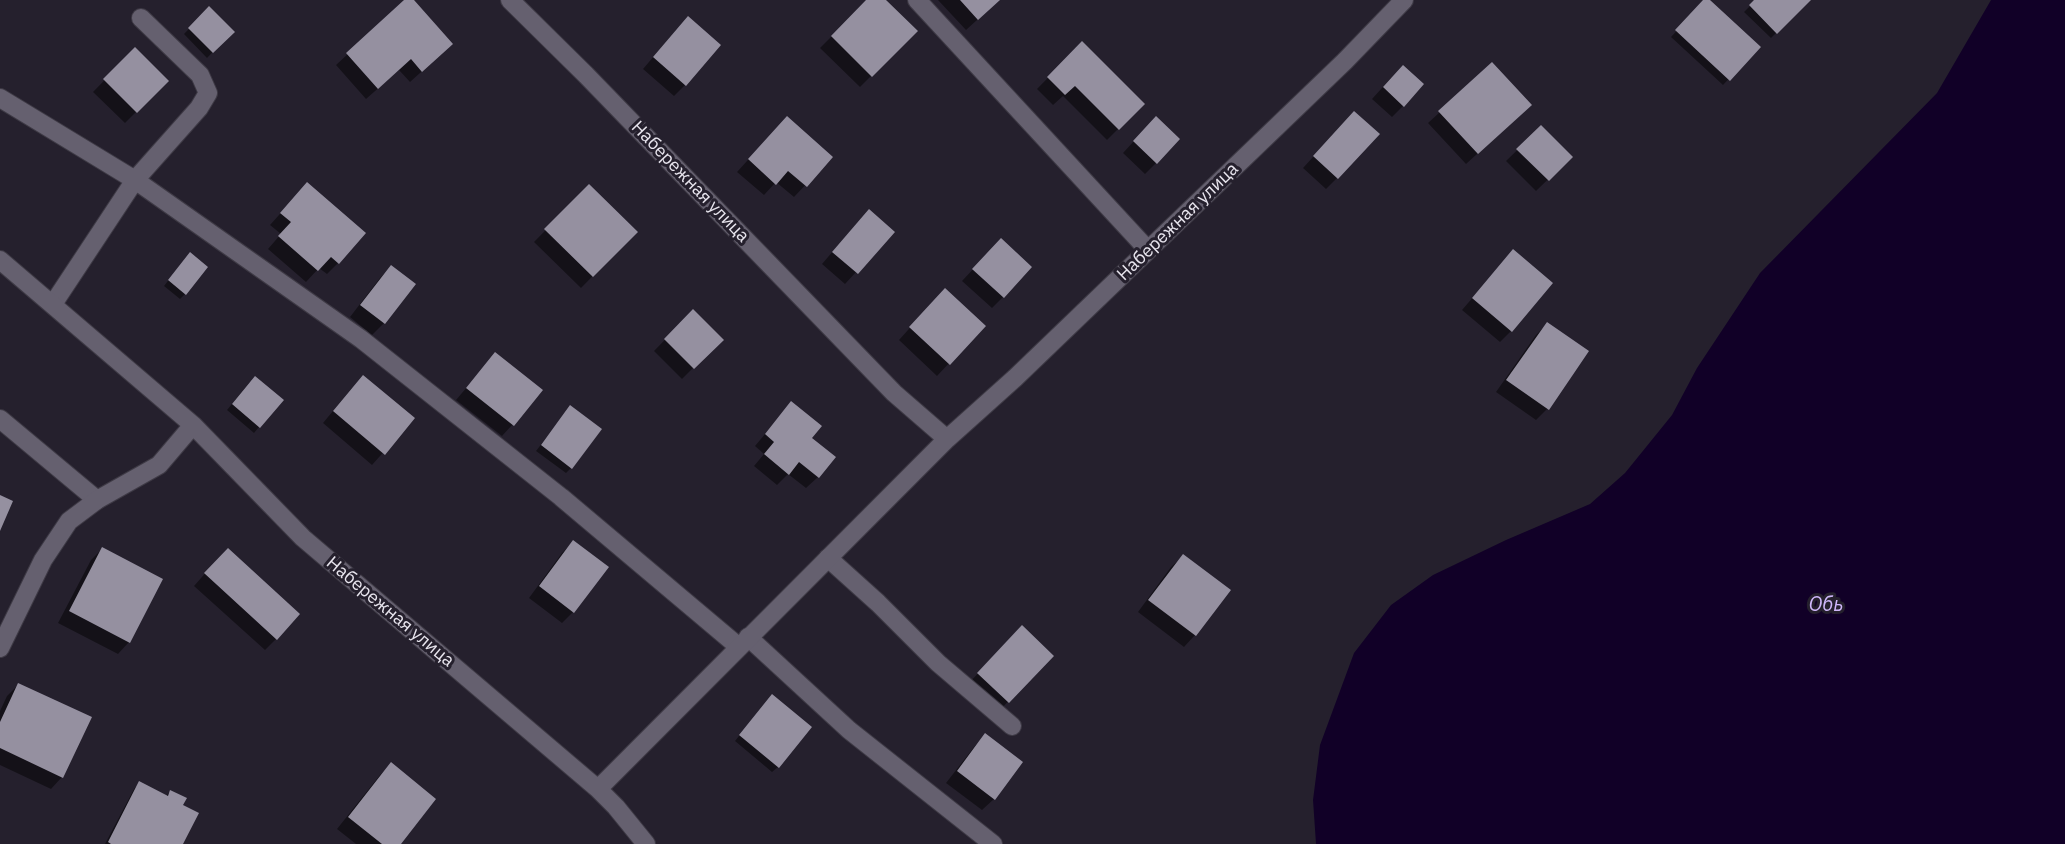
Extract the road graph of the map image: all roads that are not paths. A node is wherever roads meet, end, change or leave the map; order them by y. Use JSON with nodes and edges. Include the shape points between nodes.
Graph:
{"nodes":[{"id":1,"x":510,"y":0,"type":"edge"},
{"id":2,"x":918,"y":0,"type":"edge"},
{"id":3,"x":1404,"y":0,"type":"edge"},
{"id":4,"x":141,"y":18,"type":"dead end"},
{"id":5,"x":0,"y":98,"type":"edge"},
{"id":6,"x":135,"y":180,"type":"junction"},
{"id":7,"x":1148,"y":250,"type":"junction"},
{"id":8,"x":0,"y":260,"type":"edge"},
{"id":9,"x":53,"y":304,"type":"junction"},
{"id":10,"x":0,"y":419,"type":"edge"},
{"id":11,"x":193,"y":425,"type":"junction"},
{"id":12,"x":947,"y":439,"type":"junction"},
{"id":13,"x":97,"y":500,"type":"junction"},
{"id":14,"x":828,"y":558,"type":"junction"},
{"id":15,"x":744,"y":642,"type":"junction"},
{"id":16,"x":0,"y":648,"type":"edge"},
{"id":17,"x":1012,"y":726,"type":"dead end"},
{"id":18,"x":598,"y":789,"type":"junction"},
{"id":19,"x":645,"y":844,"type":"edge"},
{"id":20,"x":993,"y":844,"type":"edge"}],
"edges":[{"from":1,"to":12,"type":"street","name":"Набережная улица","via":[[894,393]]},
{"from":2,"to":7,"type":"street"},
{"from":3,"to":7,"type":"street","name":"Набережная улица"},
{"from":4,"to":6,"type":"street","via":[[200,75],[208,93]]},
{"from":5,"to":6,"type":"street"},
{"from":6,"to":9,"type":"street"},
{"from":6,"to":15,"type":"street","via":[[360,339]]},
{"from":7,"to":12,"type":"street","name":"Набережная улица"},
{"from":8,"to":9,"type":"street","name":"Набережная улица"},
{"from":9,"to":11,"type":"street","name":"Набережная улица"},
{"from":10,"to":13,"type":"street"},
{"from":11,"to":13,"type":"street","via":[[159,465]]},
{"from":11,"to":18,"type":"street","name":"Набережная улица","via":[[303,538]]},
{"from":12,"to":14,"type":"street","name":"Набережная улица"},
{"from":13,"to":16,"type":"street","via":[[69,521],[43,560]]},
{"from":14,"to":15,"type":"street","name":"Набережная улица"},
{"from":14,"to":17,"type":"street","via":[[938,663]]},
{"from":15,"to":18,"type":"street","name":"Набережная улица"},
{"from":15,"to":20,"type":"street"},
{"from":18,"to":19,"type":"street","name":"Набережная улица"}]}
